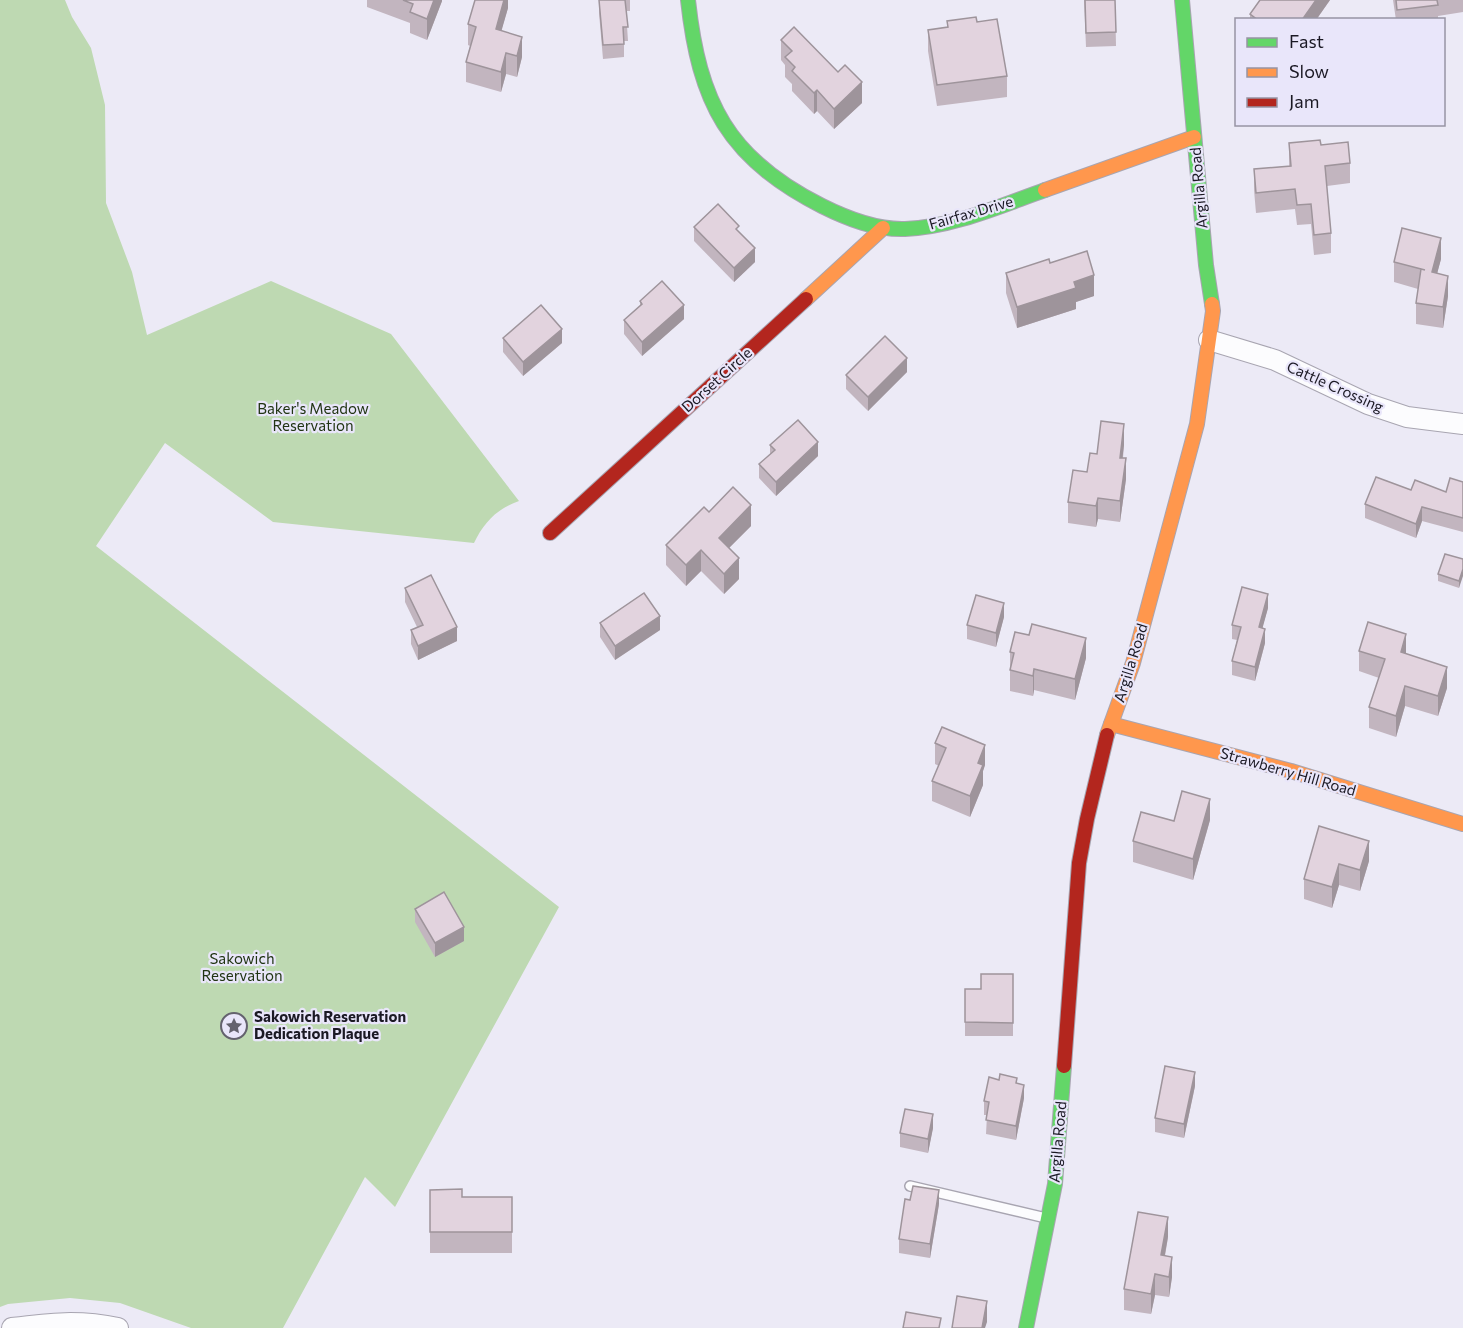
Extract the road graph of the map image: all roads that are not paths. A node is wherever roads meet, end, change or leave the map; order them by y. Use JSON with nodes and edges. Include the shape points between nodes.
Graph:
{"nodes":[{"id":1,"x":688,"y":0,"type":"edge"},
{"id":2,"x":1182,"y":0,"type":"edge"},
{"id":3,"x":1194,"y":137,"type":"junction"},
{"id":4,"x":883,"y":228,"type":"junction"},
{"id":5,"x":1209,"y":340,"type":"junction"},
{"id":6,"x":1463,"y":424,"type":"edge"},
{"id":7,"x":550,"y":532,"type":"dead end"},
{"id":8,"x":1111,"y":724,"type":"junction"},
{"id":9,"x":1463,"y":824,"type":"edge"},
{"id":10,"x":910,"y":1186,"type":"edge"},
{"id":11,"x":1048,"y":1218,"type":"junction"},
{"id":12,"x":12,"y":1328,"type":"edge"},
{"id":13,"x":118,"y":1328,"type":"edge"},
{"id":14,"x":1026,"y":1328,"type":"edge"}],
"edges":[{"from":1,"to":4,"type":"street","name":"Fairfax Drive","via":[[703,81],[725,129],[742,150],[791,190],[854,220]]},
{"from":2,"to":3,"type":"street","name":"Argilla Road"},
{"from":3,"to":4,"type":"street","name":"Fairfax Drive","via":[[972,216],[915,228]]},
{"from":3,"to":5,"type":"street","name":"Argilla Road","via":[[1213,311]]},
{"from":4,"to":7,"type":"street","name":"Dorset Circle"},
{"from":5,"to":6,"type":"street","name":"Cattle Crossing","via":[[1275,360],[1378,408],[1407,417]]},
{"from":5,"to":8,"type":"street","name":"Argilla Road","via":[[1197,424],[1133,663]]},
{"from":8,"to":9,"type":"street","name":"Strawberry Hill Road","via":[[1291,771]]},
{"from":8,"to":11,"type":"street","name":"Argilla Road","via":[[1079,863],[1055,1184]]},
{"from":10,"to":11,"type":"lane"},
{"from":11,"to":14,"type":"street","name":"Argilla Road"},
{"from":12,"to":13,"type":"street","via":[[92,1322]]}]}
